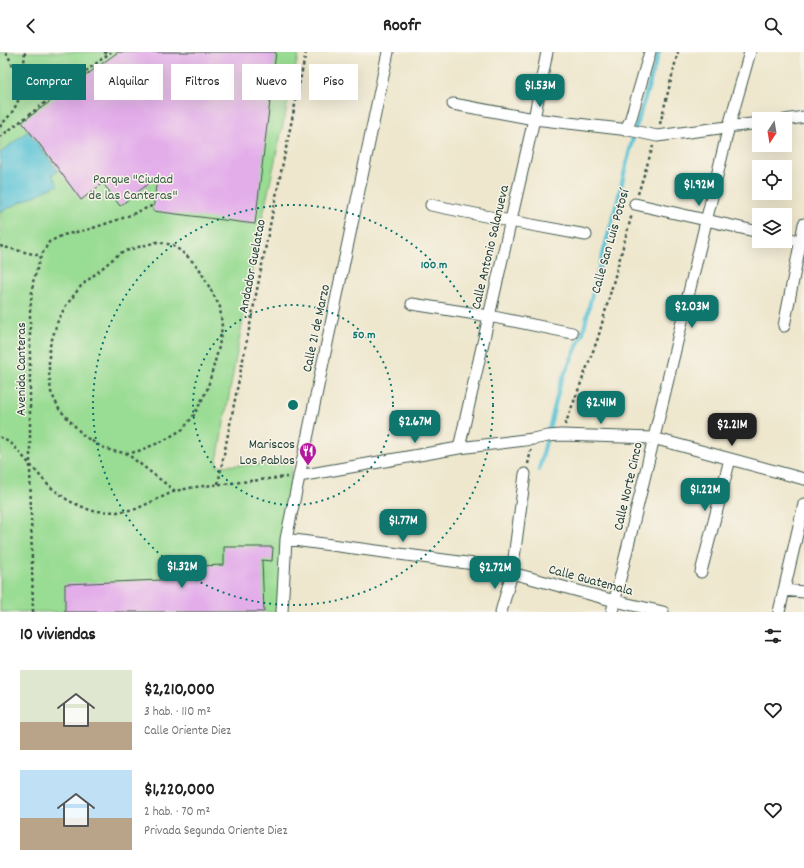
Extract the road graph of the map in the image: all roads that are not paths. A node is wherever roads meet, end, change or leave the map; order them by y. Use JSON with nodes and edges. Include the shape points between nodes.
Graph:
{"nodes":[{"id":1,"x":388,"y":52,"type":"edge"},
{"id":2,"x":547,"y":52,"type":"edge"},
{"id":3,"x":650,"y":52,"type":"edge"},
{"id":4,"x":750,"y":52,"type":"edge"},
{"id":5,"x":453,"y":104,"type":"dead end"},
{"id":6,"x":804,"y":117,"type":"edge"},
{"id":7,"x":534,"y":119,"type":"junction"},
{"id":8,"x":792,"y":119,"type":"edge"},
{"id":9,"x":752,"y":124,"type":"edge"},
{"id":10,"x":729,"y":126,"type":"junction"},
{"id":11,"x":627,"y":130,"type":"junction"},
{"id":12,"x":635,"y":204,"type":"road end"},
{"id":13,"x":431,"y":205,"type":"dead end"},
{"id":14,"x":510,"y":221,"type":"junction"},
{"id":15,"x":706,"y":221,"type":"junction"},
{"id":16,"x":804,"y":224,"type":"edge"},
{"id":17,"x":752,"y":231,"type":"edge"},
{"id":18,"x":586,"y":235,"type":"dead end"},
{"id":19,"x":792,"y":240,"type":"edge"},
{"id":20,"x":802,"y":242,"type":"edge"},
{"id":21,"x":412,"y":304,"type":"dead end"},
{"id":22,"x":489,"y":316,"type":"junction"},
{"id":23,"x":784,"y":326,"type":"dead end"},
{"id":24,"x":572,"y":333,"type":"dead end"},
{"id":25,"x":654,"y":438,"type":"junction"},
{"id":26,"x":459,"y":448,"type":"junction"},
{"id":27,"x":730,"y":459,"type":"junction"},
{"id":28,"x":525,"y":474,"type":"road end"},
{"id":29,"x":300,"y":476,"type":"junction"},
{"id":30,"x":804,"y":478,"type":"edge"},
{"id":31,"x":804,"y":504,"type":"edge"},
{"id":32,"x":286,"y":539,"type":"junction"},
{"id":33,"x":701,"y":572,"type":"dead end"},
{"id":34,"x":512,"y":573,"type":"junction"},
{"id":35,"x":784,"y":590,"type":"junction"},
{"id":36,"x":804,"y":592,"type":"edge"},
{"id":37,"x":614,"y":607,"type":"edge"},
{"id":38,"x":282,"y":612,"type":"edge"},
{"id":39,"x":501,"y":612,"type":"edge"},
{"id":40,"x":663,"y":612,"type":"edge"},
{"id":41,"x":779,"y":612,"type":"edge"}],
"edges":[{"from":1,"to":29,"type":"street","name":"Calle 21 de Marzo"},
{"from":2,"to":7,"type":"street","name":"Calle Antonio Salanueva"},
{"from":3,"to":11,"type":"street"},
{"from":4,"to":10,"type":"street","name":"Calle Norte Cinco"},
{"from":5,"to":7,"type":"street"},
{"from":6,"to":8,"type":"street"},
{"from":7,"to":11,"type":"street"},
{"from":7,"to":14,"type":"street","name":"Calle Antonio Salanueva"},
{"from":9,"to":10,"type":"street"},
{"from":10,"to":11,"type":"street","via":[[652,135]]},
{"from":10,"to":15,"type":"street","name":"Calle Norte Cinco"},
{"from":12,"to":15,"type":"street"},
{"from":13,"to":14,"type":"street"},
{"from":14,"to":18,"type":"street"},
{"from":14,"to":22,"type":"street","name":"Calle Antonio Salanueva"},
{"from":15,"to":17,"type":"street"},
{"from":15,"to":25,"type":"street","name":"Calle Norte Cinco"},
{"from":16,"to":20,"type":"street"},
{"from":19,"to":20,"type":"street"},
{"from":20,"to":23,"type":"street"},
{"from":21,"to":22,"type":"street"},
{"from":22,"to":24,"type":"street"},
{"from":22,"to":26,"type":"street","name":"Calle Antonio Salanueva"},
{"from":25,"to":26,"type":"street","via":[[562,435]]},
{"from":25,"to":27,"type":"street"},
{"from":25,"to":37,"type":"street","name":"Calle Norte Cinco"},
{"from":26,"to":29,"type":"street"},
{"from":27,"to":30,"type":"street"},
{"from":27,"to":33,"type":"street"},
{"from":28,"to":34,"type":"street"},
{"from":29,"to":32,"type":"street","name":"Calle 21 de Marzo"},
{"from":31,"to":35,"type":"street"},
{"from":32,"to":34,"type":"street","name":"Calle Guatemala","via":[[497,567]]},
{"from":32,"to":38,"type":"street","name":"Calle 21 de Marzo"},
{"from":34,"to":37,"type":"street","name":"Calle Guatemala"},
{"from":34,"to":39,"type":"street"},
{"from":35,"to":36,"type":"street"},
{"from":35,"to":41,"type":"street"},
{"from":37,"to":40,"type":"street","name":"Calle Guatemala"}]}
